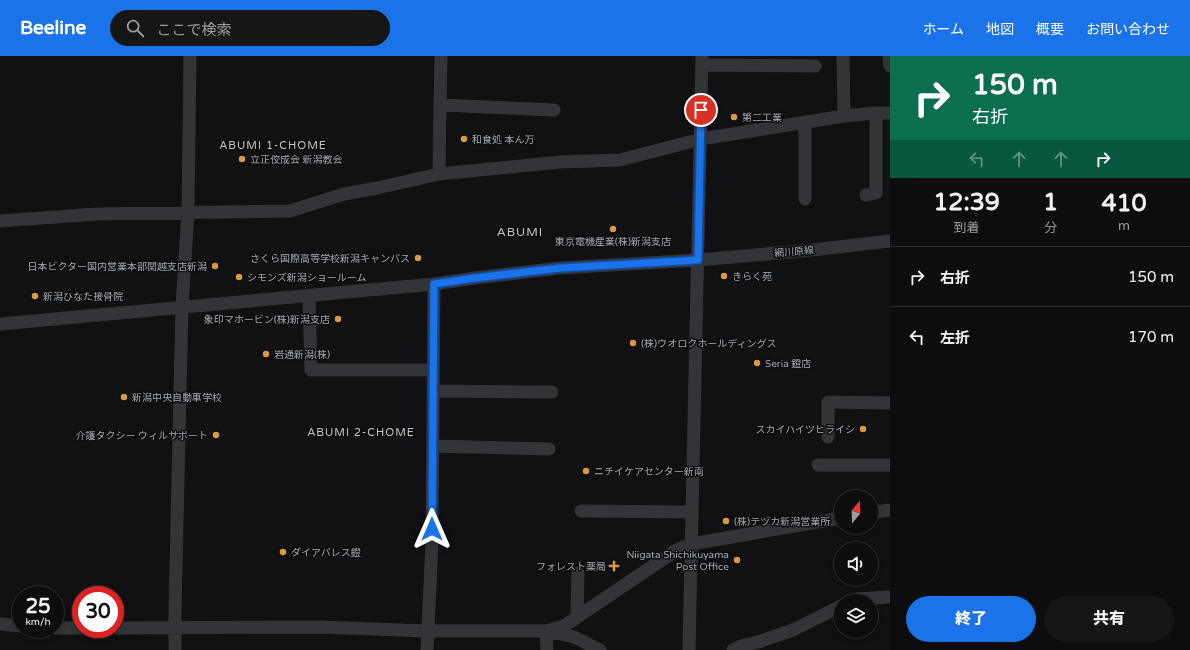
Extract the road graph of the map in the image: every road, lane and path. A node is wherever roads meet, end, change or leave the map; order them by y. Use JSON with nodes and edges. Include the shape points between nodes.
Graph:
{"nodes":[{"id":1,"x":190,"y":56,"type":"edge"},
{"id":2,"x":441,"y":56,"type":"edge"},
{"id":3,"x":843,"y":56,"type":"edge"},
{"id":4,"x":889,"y":56,"type":"edge"},
{"id":5,"x":702,"y":60,"type":"edge"},
{"id":6,"x":815,"y":66,"type":"dead end"},
{"id":7,"x":890,"y":66,"type":"edge"},
{"id":8,"x":440,"y":105,"type":"junction"},
{"id":9,"x":554,"y":110,"type":"dead end"},
{"id":10,"x":876,"y":113,"type":"junction"},
{"id":11,"x":890,"y":113,"type":"edge"},
{"id":12,"x":844,"y":116,"type":"junction"},
{"id":13,"x":805,"y":122,"type":"junction"},
{"id":14,"x":700,"y":139,"type":"junction"},
{"id":15,"x":439,"y":174,"type":"junction"},
{"id":16,"x":866,"y":195,"type":"dead end"},
{"id":17,"x":805,"y":199,"type":"dead end"},
{"id":18,"x":188,"y":212,"type":"junction"},
{"id":19,"x":0,"y":221,"type":"edge"},
{"id":20,"x":890,"y":241,"type":"edge"},
{"id":21,"x":698,"y":260,"type":"junction"},
{"id":22,"x":434,"y":284,"type":"junction"},
{"id":23,"x":309,"y":296,"type":"junction"},
{"id":24,"x":182,"y":307,"type":"junction"},
{"id":25,"x":0,"y":324,"type":"edge"},
{"id":26,"x":433,"y":370,"type":"junction"},
{"id":27,"x":433,"y":391,"type":"junction"},
{"id":28,"x":552,"y":392,"type":"dead end"},
{"id":29,"x":890,"y":403,"type":"edge"},
{"id":30,"x":828,"y":437,"type":"dead end"},
{"id":31,"x":433,"y":446,"type":"junction"},
{"id":32,"x":549,"y":449,"type":"dead end"},
{"id":33,"x":818,"y":465,"type":"dead end"},
{"id":34,"x":890,"y":465,"type":"edge"},
{"id":35,"x":890,"y":510,"type":"edge"},
{"id":36,"x":581,"y":511,"type":"dead end"},
{"id":37,"x":692,"y":512,"type":"junction"},
{"id":38,"x":878,"y":512,"type":"edge"},
{"id":39,"x":834,"y":519,"type":"edge"},
{"id":40,"x":691,"y":544,"type":"junction"},
{"id":41,"x":578,"y":572,"type":"dead end"},
{"id":42,"x":890,"y":597,"type":"edge"},
{"id":43,"x":878,"y":598,"type":"edge"},
{"id":44,"x":834,"y":610,"type":"edge"},
{"id":45,"x":577,"y":617,"type":"junction"},
{"id":46,"x":0,"y":624,"type":"edge"},
{"id":47,"x":12,"y":625,"type":"edge"},
{"id":48,"x":124,"y":628,"type":"edge"},
{"id":49,"x":175,"y":628,"type":"junction"},
{"id":50,"x":427,"y":631,"type":"junction"},
{"id":51,"x":546,"y":631,"type":"junction"},
{"id":52,"x":175,"y":650,"type":"edge"},
{"id":53,"x":427,"y":650,"type":"edge"},
{"id":54,"x":546,"y":650,"type":"edge"},
{"id":55,"x":600,"y":650,"type":"edge"},
{"id":56,"x":689,"y":650,"type":"edge"},
{"id":57,"x":733,"y":650,"type":"edge"}],
"edges":[{"from":1,"to":18,"type":"street"},
{"from":2,"to":8,"type":"street"},
{"from":3,"to":12,"type":"street"},
{"from":4,"to":7,"type":"street"},
{"from":5,"to":6,"type":"street"},
{"from":5,"to":14,"type":"street"},
{"from":8,"to":9,"type":"street"},
{"from":8,"to":15,"type":"street"},
{"from":10,"to":11,"type":"street"},
{"from":10,"to":12,"type":"street"},
{"from":10,"to":16,"type":"street","via":[[876,194]]},
{"from":12,"to":13,"type":"street"},
{"from":13,"to":14,"type":"street"},
{"from":13,"to":17,"type":"street"},
{"from":14,"to":15,"type":"street","via":[[620,160],[560,162]]},
{"from":14,"to":21,"type":"street"},
{"from":15,"to":18,"type":"street","via":[[344,194],[290,211]]},
{"from":18,"to":19,"type":"street","via":[[97,214]]},
{"from":18,"to":24,"type":"street"},
{"from":20,"to":21,"type":"street","name":"網川原線"},
{"from":21,"to":22,"type":"street","name":"網川原線","via":[[560,268]]},
{"from":21,"to":37,"type":"street"},
{"from":22,"to":23,"type":"street","name":"網川原線"},
{"from":22,"to":26,"type":"street"},
{"from":23,"to":24,"type":"street","name":"網川原線"},
{"from":23,"to":26,"type":"street","via":[[311,370]]},
{"from":24,"to":25,"type":"street","name":"網川原線"},
{"from":24,"to":49,"type":"street"},
{"from":26,"to":27,"type":"street"},
{"from":27,"to":28,"type":"street"},
{"from":27,"to":31,"type":"street"},
{"from":29,"to":30,"type":"street","via":[[828,402]]},
{"from":31,"to":32,"type":"street"},
{"from":31,"to":50,"type":"street","via":[[432,542]]},
{"from":33,"to":34,"type":"street"},
{"from":35,"to":38,"type":"street"},
{"from":36,"to":37,"type":"street"},
{"from":37,"to":40,"type":"street"},
{"from":39,"to":40,"type":"street"},
{"from":40,"to":45,"type":"street","via":[[675,551]]},
{"from":40,"to":56,"type":"street"},
{"from":41,"to":45,"type":"street"},
{"from":42,"to":43,"type":"street"},
{"from":44,"to":57,"type":"street","via":[[793,630],[744,644]]},
{"from":45,"to":51,"type":"street","via":[[564,626]]},
{"from":46,"to":47,"type":"street"},
{"from":48,"to":49,"type":"street"},
{"from":49,"to":50,"type":"street"},
{"from":49,"to":52,"type":"street"},
{"from":50,"to":51,"type":"street"},
{"from":50,"to":53,"type":"street"},
{"from":51,"to":54,"type":"street"},
{"from":51,"to":55,"type":"street","via":[[574,637]]}]}
